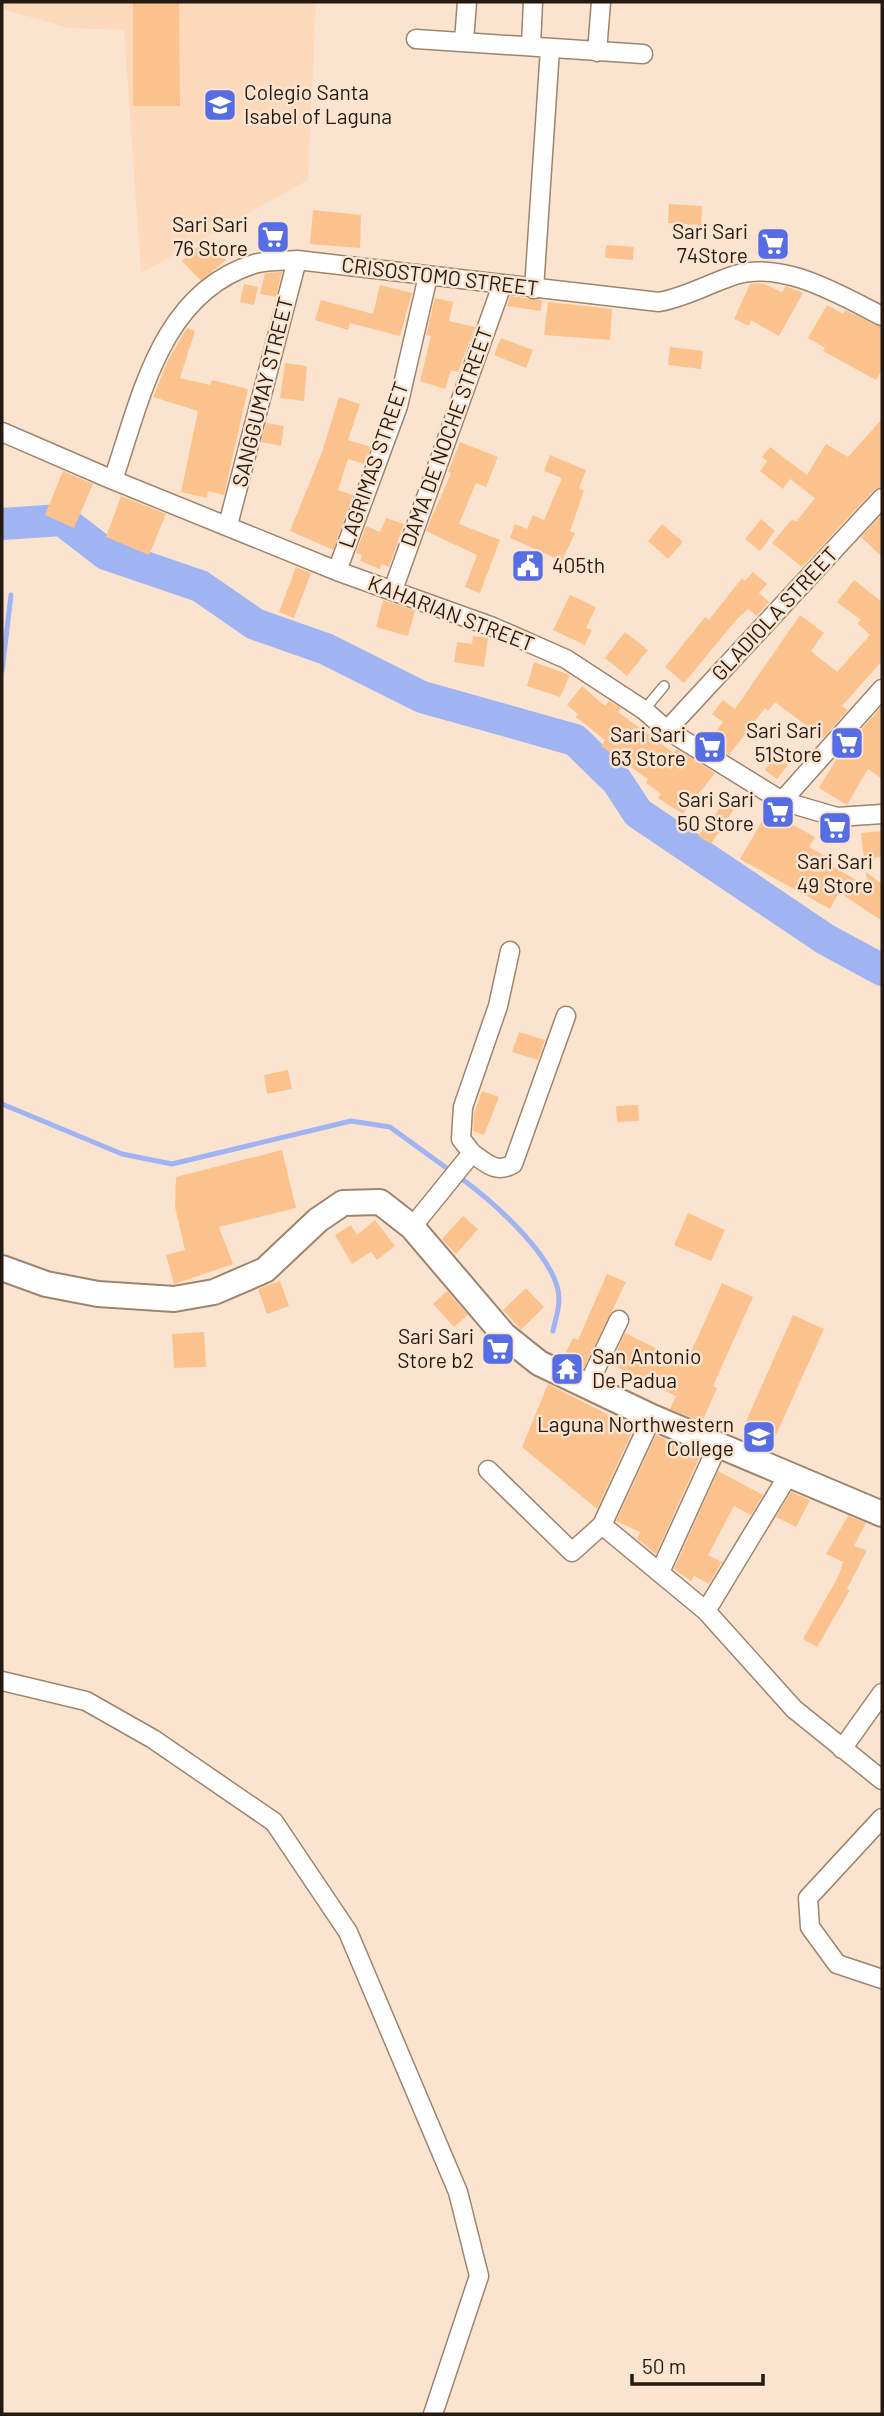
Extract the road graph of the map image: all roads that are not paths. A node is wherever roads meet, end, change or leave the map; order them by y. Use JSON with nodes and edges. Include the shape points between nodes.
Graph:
{"nodes":[{"id":1,"x":467,"y":2,"type":"edge"},
{"id":2,"x":533,"y":2,"type":"edge"},
{"id":3,"x":601,"y":2,"type":"edge"},
{"id":4,"x":416,"y":39,"type":"dead end"},
{"id":5,"x":464,"y":41,"type":"junction"},
{"id":6,"x":531,"y":45,"type":"junction"},
{"id":7,"x":550,"y":49,"type":"junction"},
{"id":8,"x":597,"y":52,"type":"junction"},
{"id":9,"x":643,"y":54,"type":"dead end"},
{"id":10,"x":297,"y":260,"type":"junction"},
{"id":11,"x":428,"y":276,"type":"junction"},
{"id":12,"x":502,"y":285,"type":"junction"},
{"id":13,"x":534,"y":289,"type":"junction"},
{"id":14,"x":882,"y":316,"type":"edge"},
{"id":15,"x":2,"y":432,"type":"edge"},
{"id":16,"x":113,"y":480,"type":"junction"},
{"id":17,"x":882,"y":498,"type":"edge"},
{"id":18,"x":228,"y":525,"type":"junction"},
{"id":19,"x":337,"y":570,"type":"junction"},
{"id":20,"x":393,"y":590,"type":"junction"},
{"id":21,"x":664,"y":686,"type":"dead end"},
{"id":22,"x":882,"y":689,"type":"edge"},
{"id":23,"x":644,"y":710,"type":"junction"},
{"id":24,"x":667,"y":730,"type":"junction"},
{"id":25,"x":782,"y":801,"type":"junction"},
{"id":26,"x":882,"y":814,"type":"edge"},
{"id":27,"x":510,"y":951,"type":"dead end"},
{"id":28,"x":566,"y":1016,"type":"dead end"},
{"id":29,"x":472,"y":1153,"type":"junction"},
{"id":30,"x":412,"y":1227,"type":"junction"},
{"id":31,"x":2,"y":1268,"type":"edge"},
{"id":32,"x":619,"y":1320,"type":"dead end"},
{"id":33,"x":587,"y":1387,"type":"junction"},
{"id":34,"x":652,"y":1417,"type":"junction"},
{"id":35,"x":718,"y":1445,"type":"junction"},
{"id":36,"x":488,"y":1470,"type":"dead end"},
{"id":37,"x":789,"y":1474,"type":"junction"},
{"id":38,"x":882,"y":1514,"type":"edge"},
{"id":39,"x":602,"y":1525,"type":"junction"},
{"id":40,"x":660,"y":1572,"type":"junction"},
{"id":41,"x":706,"y":1611,"type":"junction"},
{"id":42,"x":2,"y":1681,"type":"edge"},
{"id":43,"x":882,"y":1693,"type":"edge"},
{"id":44,"x":842,"y":1748,"type":"junction"},
{"id":45,"x":882,"y":1780,"type":"edge"},
{"id":46,"x":882,"y":1818,"type":"edge"},
{"id":47,"x":882,"y":1979,"type":"edge"},
{"id":48,"x":433,"y":2414,"type":"edge"}],
"edges":[{"from":1,"to":5,"type":"street"},
{"from":2,"to":6,"type":"street"},
{"from":3,"to":8,"type":"street"},
{"from":4,"to":5,"type":"street"},
{"from":5,"to":6,"type":"street"},
{"from":6,"to":7,"type":"street"},
{"from":7,"to":8,"type":"street"},
{"from":7,"to":13,"type":"street"},
{"from":8,"to":9,"type":"street"},
{"from":10,"to":11,"type":"street","name":"CRISOSTOMO STREET"},
{"from":10,"to":16,"type":"street","name":"CRISOSTOMO STREET","via":[[256,264],[217,280],[170,328],[155,357]]},
{"from":10,"to":18,"type":"street","name":"SANGGUMAY STREET"},
{"from":11,"to":12,"type":"street","name":"CRISOSTOMO STREET"},
{"from":11,"to":19,"type":"street","name":"LAGRIMAS STREET","via":[[398,406]]},
{"from":12,"to":13,"type":"street","name":"CRISOSTOMO STREET"},
{"from":12,"to":20,"type":"street","name":"DAMA DE NOCHE STREET"},
{"from":13,"to":14,"type":"street","name":"CRISOSTOMO STREET","via":[[659,302],[766,269]]},
{"from":15,"to":16,"type":"street","name":"KAHARIAN STREET"},
{"from":16,"to":18,"type":"street","name":"KAHARIAN STREET"},
{"from":17,"to":24,"type":"street","name":"GLADIOLA STREET"},
{"from":18,"to":19,"type":"street","name":"KAHARIAN STREET"},
{"from":19,"to":20,"type":"street","name":"KAHARIAN STREET"},
{"from":20,"to":23,"type":"street","name":"KAHARIAN STREET","via":[[493,626],[566,659]]},
{"from":21,"to":23,"type":"lane"},
{"from":22,"to":25,"type":"street"},
{"from":23,"to":24,"type":"street","name":"KAHARIAN STREET"},
{"from":24,"to":25,"type":"street","name":"KAHARIAN STREET"},
{"from":25,"to":26,"type":"street","name":"KAHARIAN STREET","via":[[837,817]]},
{"from":27,"to":29,"type":"street","via":[[498,1006],[463,1107],[461,1139]]},
{"from":28,"to":29,"type":"street","via":[[513,1164],[493,1168]]},
{"from":29,"to":30,"type":"street"},
{"from":30,"to":31,"type":"main road","via":[[380,1202],[343,1203],[265,1270],[214,1292],[174,1299],[71,1290]]},
{"from":30,"to":33,"type":"main road","via":[[504,1335],[538,1363]]},
{"from":32,"to":33,"type":"street"},
{"from":33,"to":34,"type":"main road"},
{"from":34,"to":35,"type":"main road"},
{"from":34,"to":39,"type":"street"},
{"from":35,"to":37,"type":"main road"},
{"from":35,"to":40,"type":"street"},
{"from":36,"to":39,"type":"street","via":[[572,1552]]},
{"from":37,"to":38,"type":"main road"},
{"from":37,"to":41,"type":"street"},
{"from":39,"to":40,"type":"street"},
{"from":40,"to":41,"type":"street"},
{"from":41,"to":44,"type":"street","via":[[794,1709]]},
{"from":42,"to":48,"type":"street","via":[[86,1701],[164,1746],[274,1822],[348,1932],[458,2192],[479,2276]]},
{"from":43,"to":44,"type":"street"},
{"from":44,"to":45,"type":"street"},
{"from":46,"to":47,"type":"street","via":[[808,1898],[810,1927],[837,1964]]}]}
